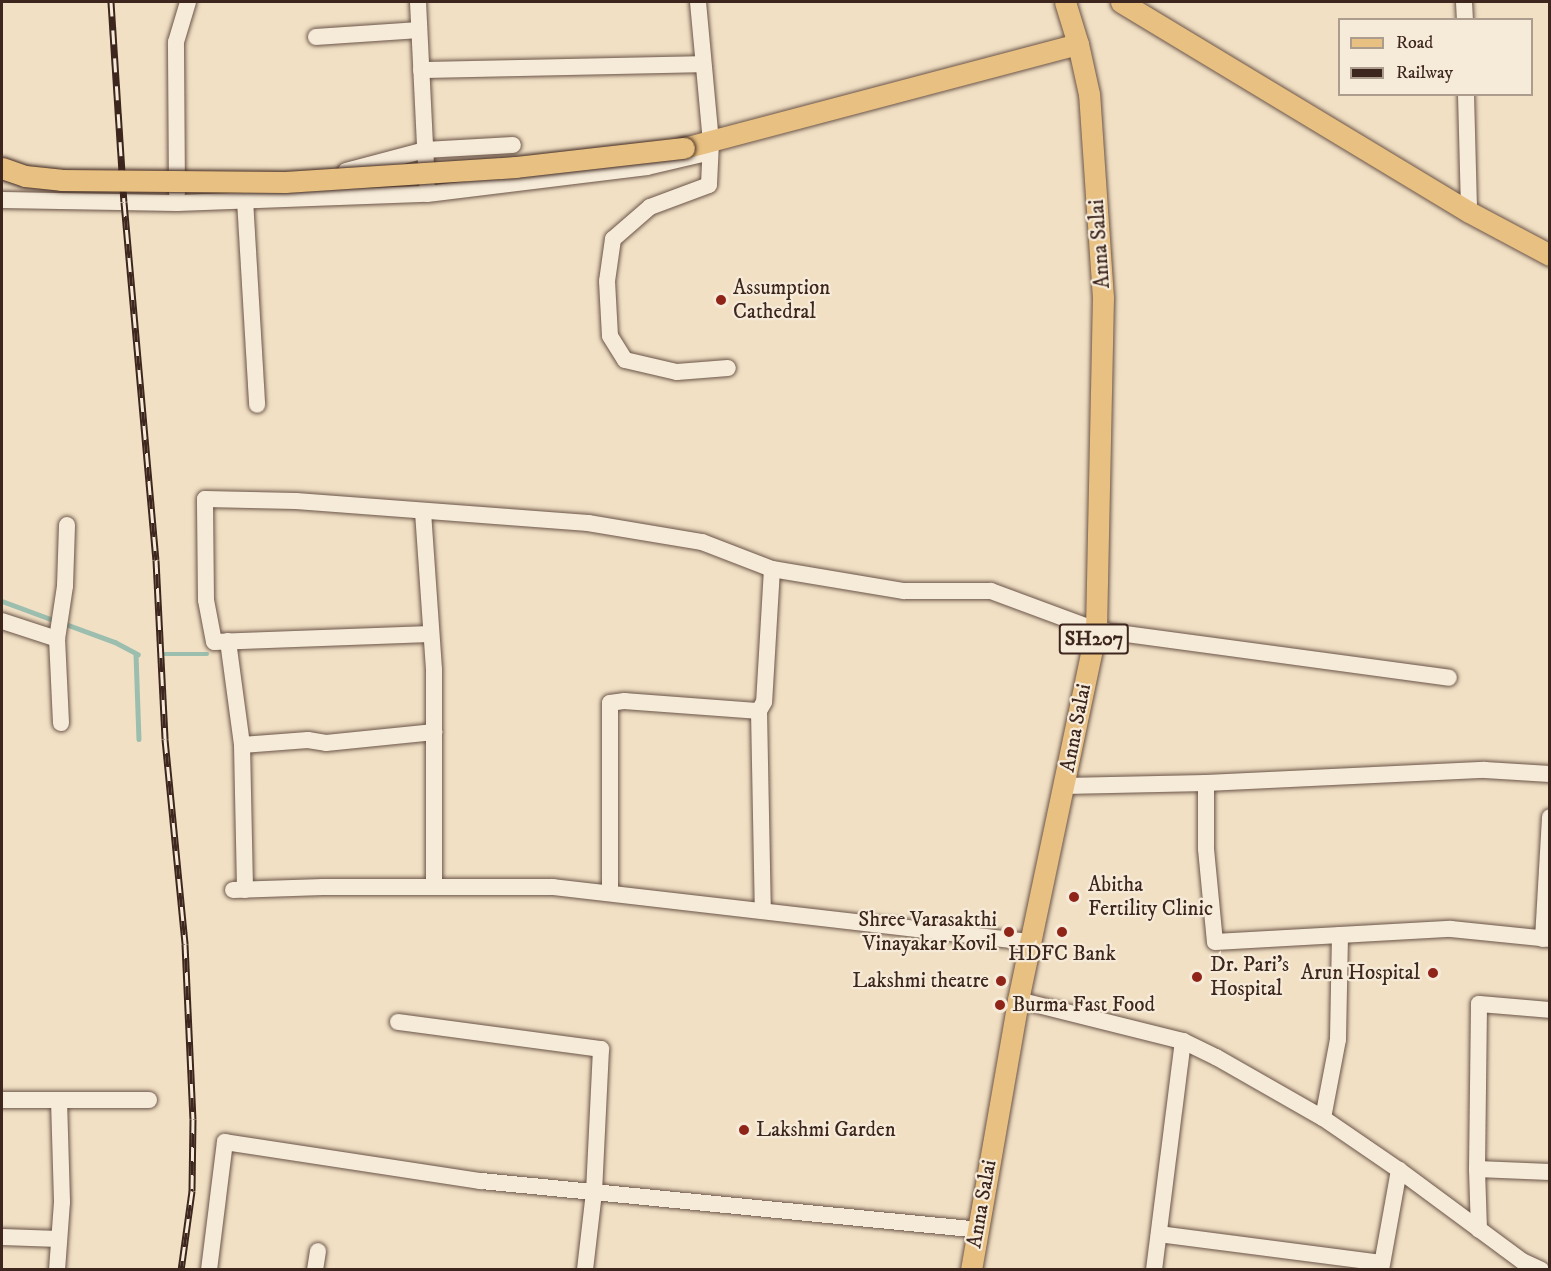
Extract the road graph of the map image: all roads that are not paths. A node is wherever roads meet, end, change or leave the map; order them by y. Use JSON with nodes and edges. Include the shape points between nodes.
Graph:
{"nodes":[{"id":1,"x":188,"y":2,"type":"edge"},
{"id":2,"x":418,"y":2,"type":"edge"},
{"id":3,"x":698,"y":2,"type":"edge"},
{"id":4,"x":1065,"y":2,"type":"edge"},
{"id":5,"x":1121,"y":2,"type":"edge"},
{"id":6,"x":1464,"y":2,"type":"edge"},
{"id":7,"x":1464,"y":18,"type":"edge"},
{"id":8,"x":419,"y":30,"type":"junction"},
{"id":9,"x":316,"y":37,"type":"dead end"},
{"id":10,"x":1078,"y":44,"type":"junction"},
{"id":11,"x":702,"y":64,"type":"junction"},
{"id":12,"x":421,"y":70,"type":"junction"},
{"id":13,"x":1466,"y":96,"type":"edge"},
{"id":14,"x":711,"y":142,"type":"junction"},
{"id":15,"x":513,"y":145,"type":"dead end"},
{"id":16,"x":425,"y":150,"type":"junction"},
{"id":17,"x":2,"y":168,"type":"edge"},
{"id":18,"x":346,"y":171,"type":"dead end"},
{"id":19,"x":427,"y":194,"type":"junction"},
{"id":20,"x":2,"y":200,"type":"edge"},
{"id":21,"x":244,"y":200,"type":"junction"},
{"id":22,"x":177,"y":203,"type":"junction"},
{"id":23,"x":1469,"y":212,"type":"junction"},
{"id":24,"x":1550,"y":255,"type":"edge"},
{"id":25,"x":728,"y":368,"type":"dead end"},
{"id":26,"x":257,"y":405,"type":"dead end"},
{"id":27,"x":423,"y":512,"type":"junction"},
{"id":28,"x":67,"y":525,"type":"dead end"},
{"id":29,"x":772,"y":569,"type":"junction"},
{"id":30,"x":2,"y":621,"type":"edge"},
{"id":31,"x":1096,"y":630,"type":"junction"},
{"id":32,"x":430,"y":634,"type":"junction"},
{"id":33,"x":57,"y":639,"type":"junction"},
{"id":34,"x":228,"y":641,"type":"junction"},
{"id":35,"x":1449,"y":678,"type":"dead end"},
{"id":36,"x":759,"y":711,"type":"junction"},
{"id":37,"x":61,"y":723,"type":"dead end"},
{"id":38,"x":434,"y":732,"type":"junction"},
{"id":39,"x":242,"y":745,"type":"junction"},
{"id":40,"x":1550,"y":774,"type":"edge"},
{"id":41,"x":1206,"y":783,"type":"junction"},
{"id":42,"x":1064,"y":786,"type":"junction"},
{"id":43,"x":1550,"y":817,"type":"edge"},
{"id":44,"x":434,"y":887,"type":"junction"},
{"id":45,"x":610,"y":893,"type":"junction"},
{"id":46,"x":763,"y":911,"type":"junction"},
{"id":47,"x":1340,"y":935,"type":"junction"},
{"id":48,"x":1546,"y":939,"type":"edge"},
{"id":49,"x":1032,"y":942,"type":"junction"},
{"id":50,"x":1018,"y":1000,"type":"junction"},
{"id":51,"x":1550,"y":1010,"type":"edge"},
{"id":52,"x":398,"y":1022,"type":"dead end"},
{"id":53,"x":1183,"y":1041,"type":"junction"},
{"id":54,"x":2,"y":1100,"type":"edge"},
{"id":55,"x":59,"y":1100,"type":"junction"},
{"id":56,"x":149,"y":1100,"type":"dead end"},
{"id":57,"x":1323,"y":1118,"type":"junction"},
{"id":58,"x":1476,"y":1169,"type":"junction"},
{"id":59,"x":1399,"y":1170,"type":"junction"},
{"id":60,"x":1550,"y":1172,"type":"edge"},
{"id":61,"x":593,"y":1193,"type":"junction"},
{"id":62,"x":977,"y":1230,"type":"junction"},
{"id":63,"x":1479,"y":1230,"type":"junction"},
{"id":64,"x":1159,"y":1234,"type":"junction"},
{"id":65,"x":2,"y":1237,"type":"edge"},
{"id":66,"x":59,"y":1239,"type":"junction"},
{"id":67,"x":318,"y":1251,"type":"dead end"},
{"id":68,"x":1381,"y":1266,"type":"edge"},
{"id":69,"x":57,"y":1269,"type":"edge"},
{"id":70,"x":209,"y":1269,"type":"edge"},
{"id":71,"x":315,"y":1269,"type":"edge"},
{"id":72,"x":585,"y":1269,"type":"edge"},
{"id":73,"x":971,"y":1269,"type":"edge"},
{"id":74,"x":1154,"y":1269,"type":"edge"},
{"id":75,"x":1541,"y":1269,"type":"edge"}],
"edges":[{"from":1,"to":22,"type":"street","via":[[176,42]]},
{"from":2,"to":8,"type":"street"},
{"from":3,"to":11,"type":"street"},
{"from":4,"to":10,"type":"main road","name":"Anna Salai","number":"SH207"},
{"from":5,"to":23,"type":"main road"},
{"from":6,"to":7,"type":"street"},
{"from":8,"to":9,"type":"street"},
{"from":8,"to":12,"type":"street"},
{"from":10,"to":14,"type":"main road"},
{"from":10,"to":31,"type":"main road","name":"Anna Salai","number":"SH207","via":[[1089,94],[1103,298]]},
{"from":11,"to":12,"type":"street"},
{"from":11,"to":14,"type":"street"},
{"from":12,"to":16,"type":"street"},
{"from":13,"to":23,"type":"street"},
{"from":14,"to":17,"type":"main road","bridge":true,"via":[[516,167],[285,182],[61,180],[25,176]]},
{"from":14,"to":19,"type":"street","via":[[701,154],[646,167]]},
{"from":14,"to":25,"type":"street","via":[[709,185],[650,207],[613,240],[607,281],[610,336],[624,360],[677,372]]},
{"from":15,"to":16,"type":"street"},
{"from":16,"to":18,"type":"street"},
{"from":16,"to":19,"type":"street"},
{"from":19,"to":21,"type":"street"},
{"from":20,"to":22,"type":"street"},
{"from":21,"to":22,"type":"street"},
{"from":21,"to":26,"type":"street"},
{"from":23,"to":24,"type":"main road"},
{"from":27,"to":29,"type":"street","via":[[588,523],[702,542]]},
{"from":27,"to":32,"type":"street"},
{"from":27,"to":34,"type":"street","via":[[296,501],[205,499],[206,600],[214,642]]},
{"from":28,"to":33,"type":"street","via":[[65,586]]},
{"from":29,"to":31,"type":"street","via":[[904,591],[991,591]]},
{"from":29,"to":36,"type":"street","via":[[764,702]]},
{"from":30,"to":33,"type":"street"},
{"from":31,"to":35,"type":"street"},
{"from":31,"to":42,"type":"main road","name":"Anna Salai","number":"SH207"},
{"from":32,"to":34,"type":"street"},
{"from":32,"to":38,"type":"street"},
{"from":33,"to":37,"type":"street"},
{"from":34,"to":39,"type":"street"},
{"from":36,"to":45,"type":"street","via":[[610,703]]},
{"from":36,"to":46,"type":"street"},
{"from":38,"to":39,"type":"street"},
{"from":38,"to":44,"type":"street"},
{"from":39,"to":44,"type":"street","via":[[239,890]]},
{"from":40,"to":41,"type":"street","via":[[1485,770]]},
{"from":41,"to":42,"type":"street"},
{"from":41,"to":47,"type":"street","via":[[1206,849],[1215,942]]},
{"from":42,"to":49,"type":"main road","name":"Anna Salai","number":"SH207"},
{"from":43,"to":48,"type":"street"},
{"from":44,"to":45,"type":"street","via":[[553,887]]},
{"from":45,"to":46,"type":"street"},
{"from":46,"to":49,"type":"street"},
{"from":47,"to":48,"type":"street","via":[[1451,928]]},
{"from":47,"to":57,"type":"street","via":[[1338,1039]]},
{"from":49,"to":50,"type":"main road","name":"Anna Salai","number":"SH207"},
{"from":50,"to":53,"type":"street"},
{"from":50,"to":62,"type":"main road","name":"Anna Salai","number":"SH207"},
{"from":51,"to":58,"type":"street","via":[[1479,1005]]},
{"from":52,"to":61,"type":"street","via":[[601,1049]]},
{"from":53,"to":57,"type":"street"},
{"from":53,"to":64,"type":"street"},
{"from":54,"to":55,"type":"street"},
{"from":55,"to":56,"type":"street"},
{"from":55,"to":66,"type":"street"},
{"from":57,"to":59,"type":"street"},
{"from":58,"to":60,"type":"street"},
{"from":58,"to":63,"type":"street"},
{"from":59,"to":63,"type":"street"},
{"from":59,"to":68,"type":"street"},
{"from":61,"to":62,"type":"street"},
{"from":61,"to":70,"type":"street","via":[[481,1181],[225,1142]]},
{"from":61,"to":72,"type":"street"},
{"from":62,"to":73,"type":"main road","name":"Anna Salai","number":"SH207"},
{"from":63,"to":75,"type":"street","via":[[1521,1261]]},
{"from":64,"to":68,"type":"street"},
{"from":64,"to":74,"type":"street"},
{"from":65,"to":66,"type":"street"},
{"from":66,"to":69,"type":"street"},
{"from":67,"to":71,"type":"street"}]}
